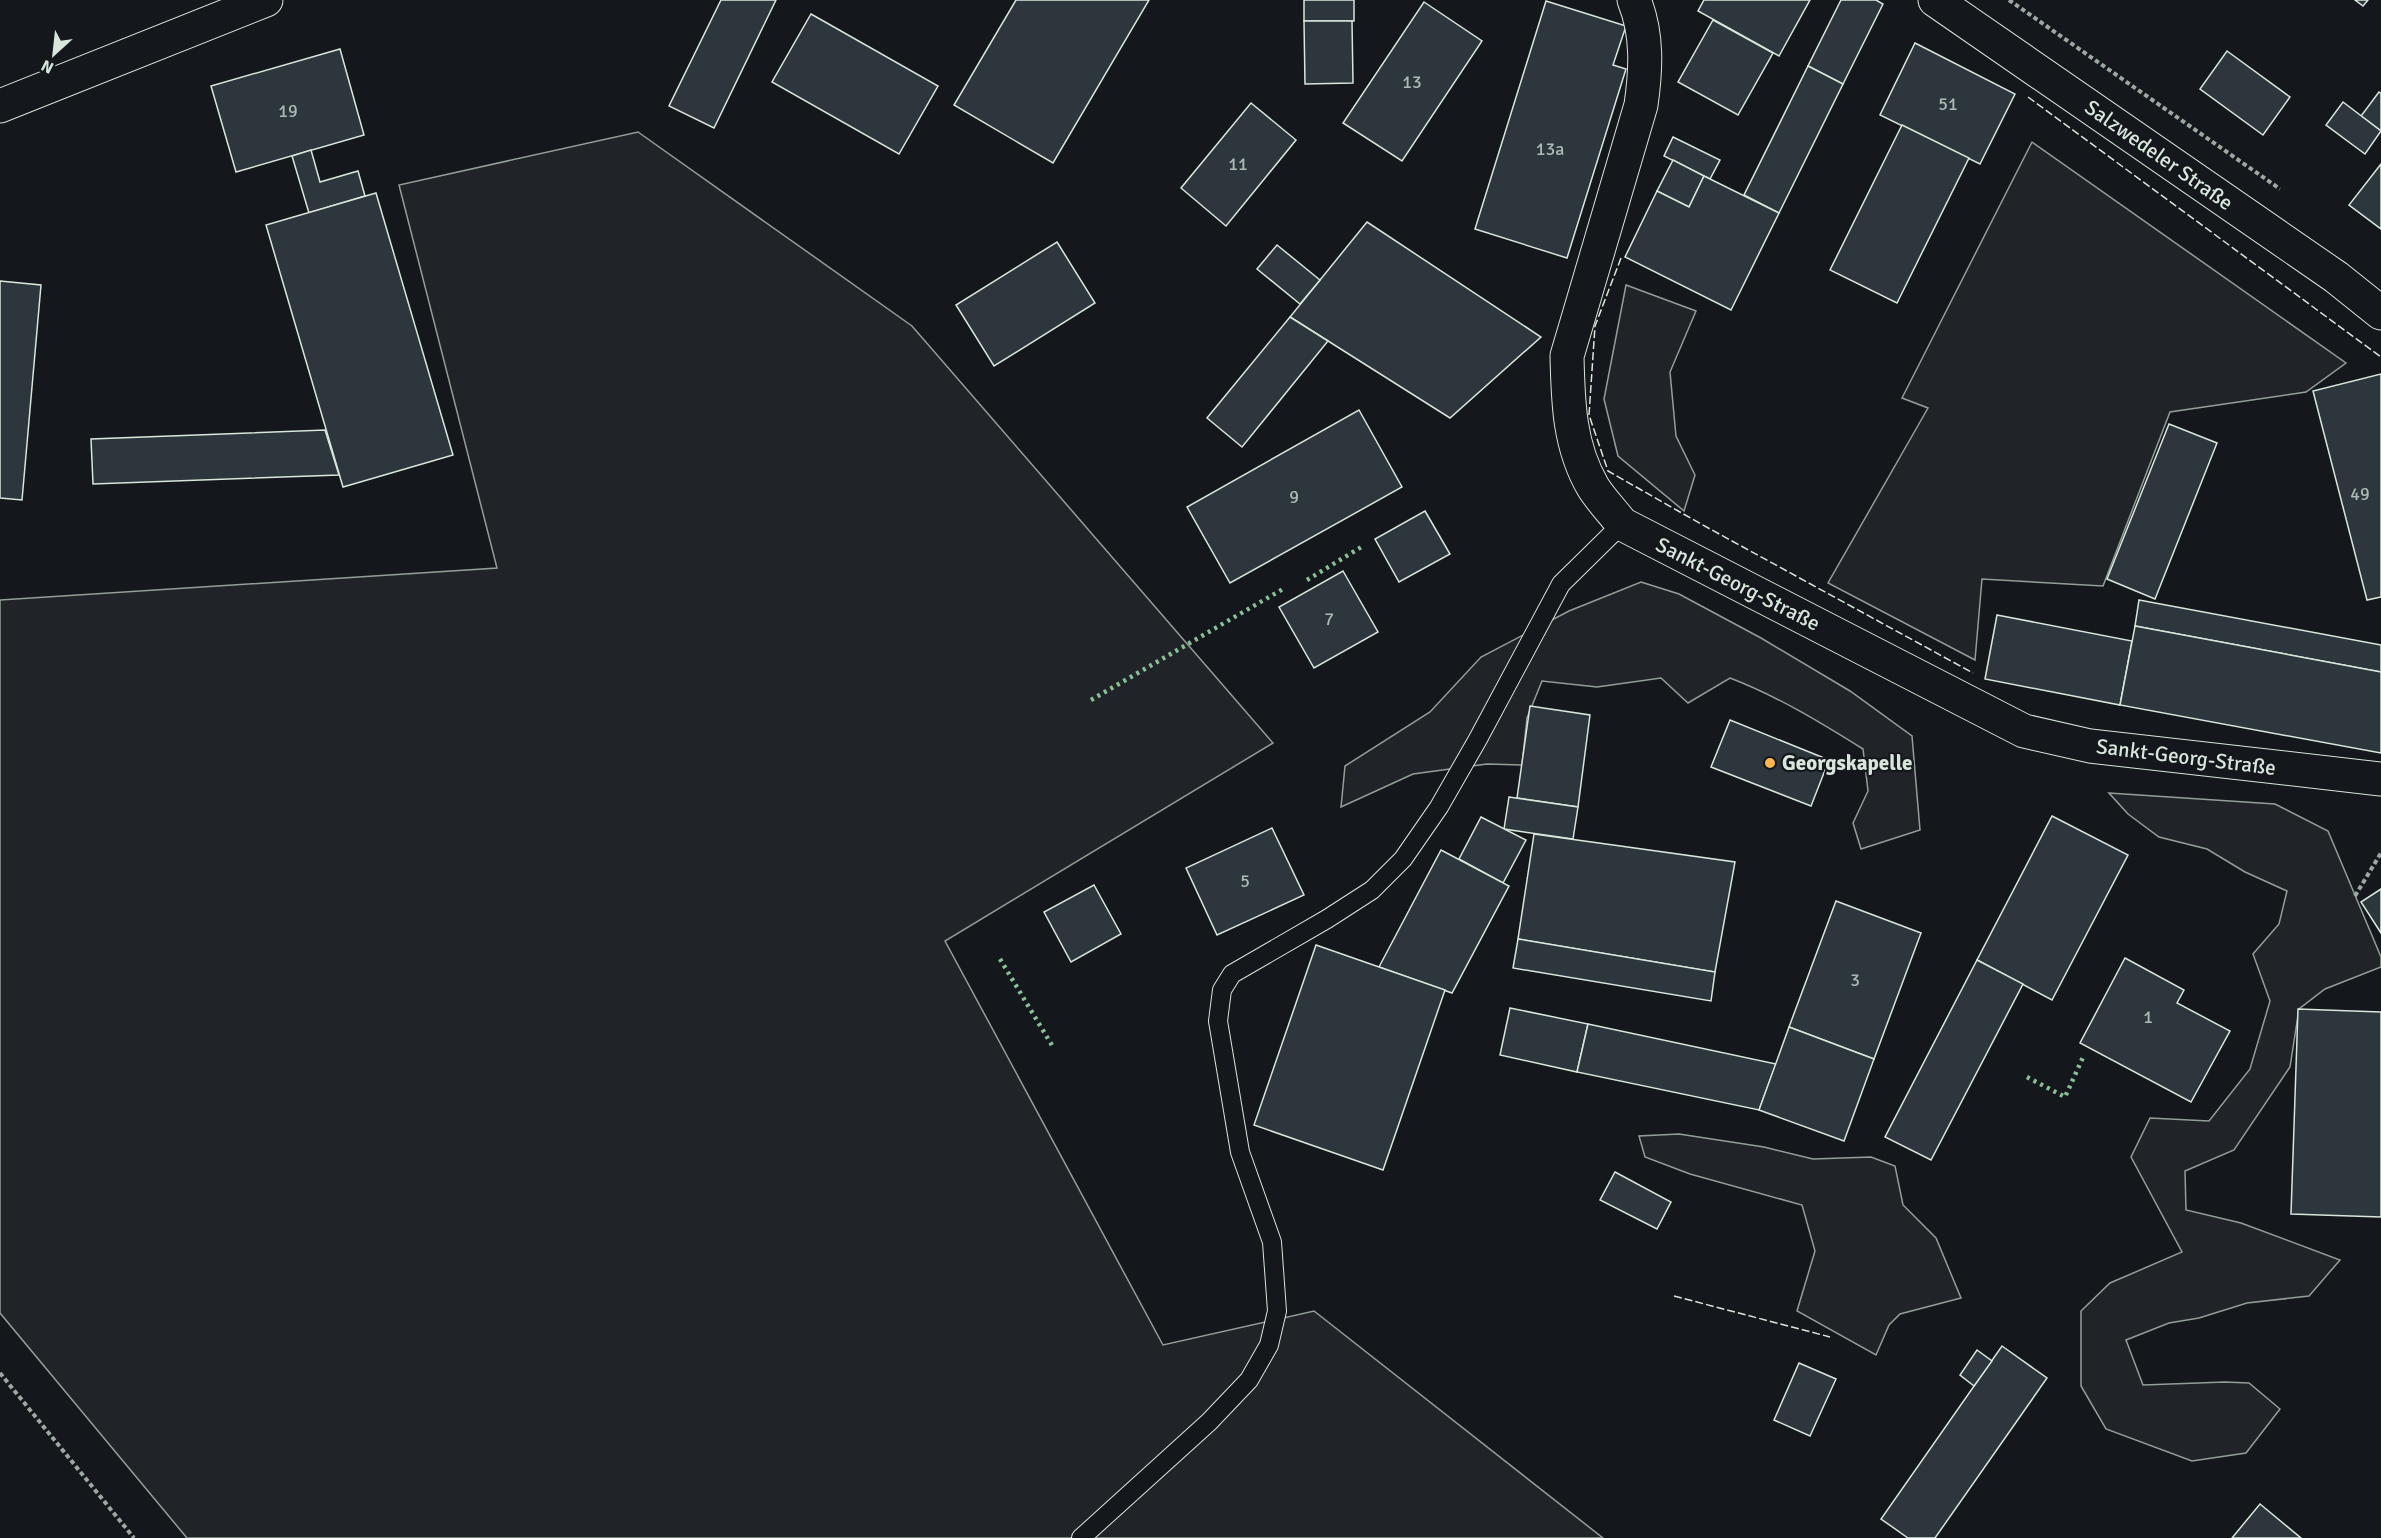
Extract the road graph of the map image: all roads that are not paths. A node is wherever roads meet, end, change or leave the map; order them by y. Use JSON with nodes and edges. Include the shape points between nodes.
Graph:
{"nodes":[{"id":1,"x":266,"y":0,"type":"edge"},
{"id":2,"x":1634,"y":0,"type":"edge"},
{"id":3,"x":1935,"y":0,"type":"edge"},
{"id":4,"x":0,"y":106,"type":"edge"},
{"id":5,"x":2381,"y":313,"type":"edge"},
{"id":6,"x":1622,"y":524,"type":"junction"},
{"id":7,"x":2381,"y":779,"type":"edge"},
{"id":8,"x":1081,"y":1538,"type":"edge"}],
"edges":[{"from":1,"to":4,"type":"street"},
{"from":2,"to":6,"type":"street","name":"Sankt-Georg-Straße","via":[[1642,18],[1646,71],[1641,105],[1567,356],[1573,440],[1593,487]]},
{"from":3,"to":5,"type":"street","name":"Salzwedeler Straße","via":[[2336,277]]},
{"from":6,"to":7,"type":"street","name":"Sankt-Georg-Straße","via":[[2024,731],[2090,746]]},
{"from":6,"to":8,"type":"lane","via":[[1561,584],[1473,749],[1403,859],[1372,890],[1232,974],[1222,990],[1218,1022],[1240,1152],[1272,1242],[1277,1311],[1269,1345],[1249,1380],[1209,1422]]}]}
